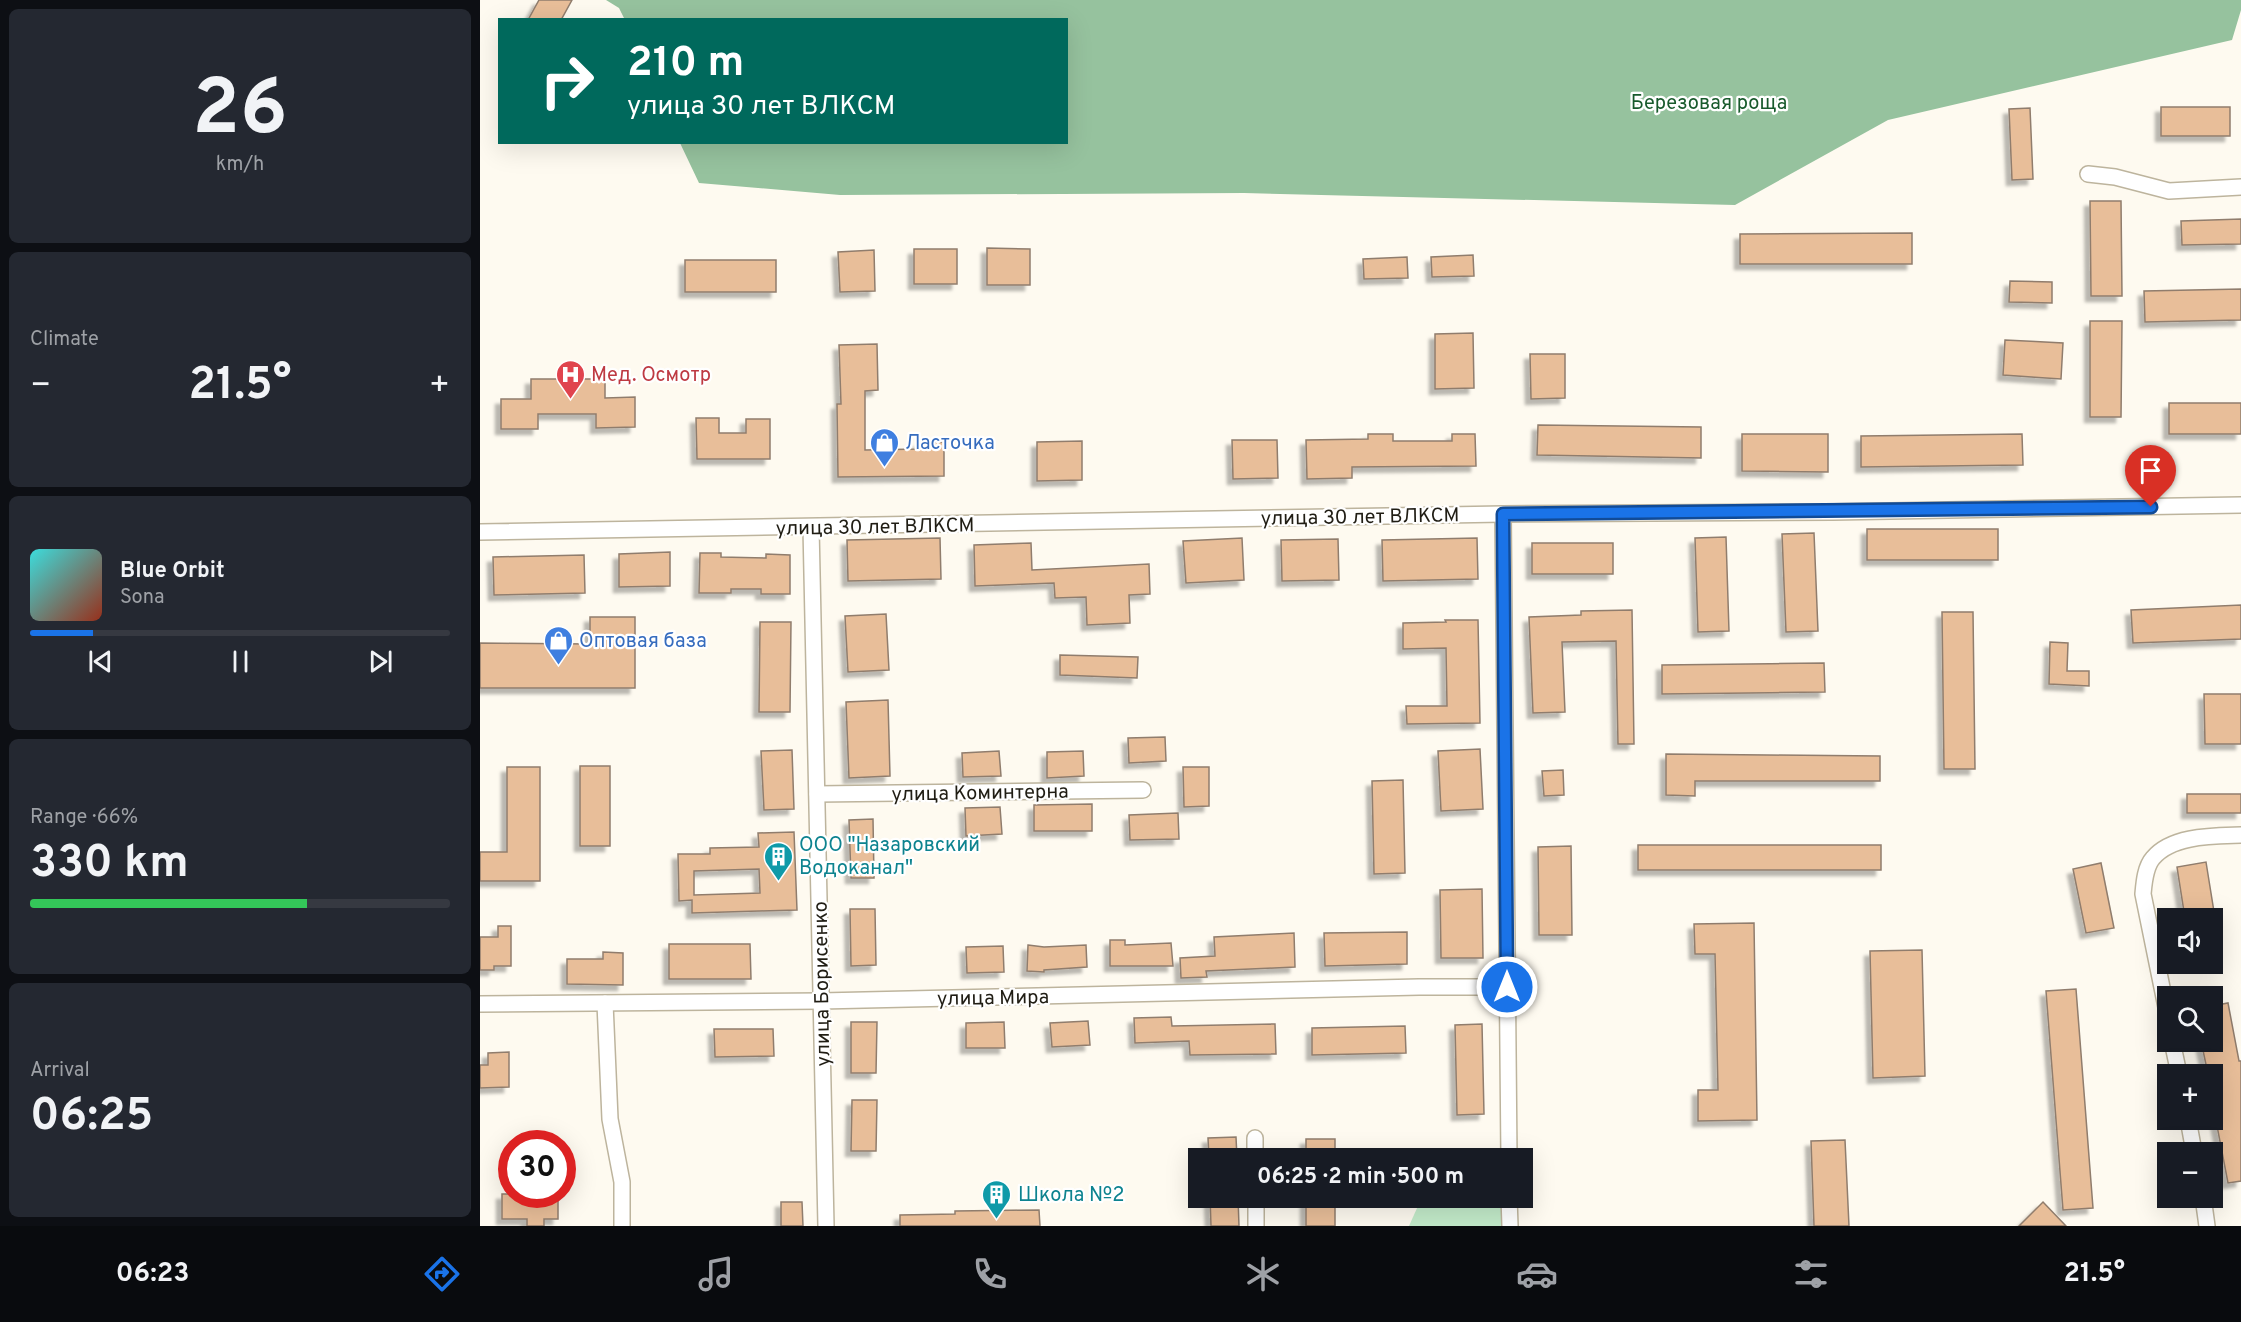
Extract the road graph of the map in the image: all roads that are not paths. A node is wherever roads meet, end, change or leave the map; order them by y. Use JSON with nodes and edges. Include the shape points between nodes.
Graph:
{"nodes":[{"id":1,"x":2088,"y":174,"type":"dead end"},
{"id":2,"x":2241,"y":187,"type":"edge"},
{"id":3,"x":2241,"y":505,"type":"edge"},
{"id":4,"x":1503,"y":514,"type":"junction"},
{"id":5,"x":811,"y":527,"type":"junction"},
{"id":6,"x":480,"y":532,"type":"edge"},
{"id":7,"x":1143,"y":790,"type":"dead end"},
{"id":8,"x":817,"y":795,"type":"junction"},
{"id":9,"x":2241,"y":835,"type":"edge"},
{"id":10,"x":2162,"y":986,"type":"edge"},
{"id":11,"x":1507,"y":987,"type":"junction"},
{"id":12,"x":821,"y":1001,"type":"junction"},
{"id":13,"x":605,"y":1003,"type":"junction"},
{"id":14,"x":480,"y":1004,"type":"edge"},
{"id":15,"x":1255,"y":1138,"type":"dead end"},
{"id":16,"x":1255,"y":1148,"type":"edge"},
{"id":17,"x":1509,"y":1148,"type":"edge"},
{"id":18,"x":1256,"y":1208,"type":"edge"},
{"id":19,"x":1509,"y":1208,"type":"edge"},
{"id":20,"x":2205,"y":1208,"type":"edge"},
{"id":21,"x":622,"y":1226,"type":"edge"},
{"id":22,"x":826,"y":1226,"type":"edge"},
{"id":23,"x":1256,"y":1226,"type":"edge"},
{"id":24,"x":1510,"y":1226,"type":"edge"},
{"id":25,"x":2207,"y":1226,"type":"edge"}],
"edges":[{"from":1,"to":2,"type":"street","via":[[2169,191]]},
{"from":3,"to":4,"type":"street","name":"улица 30 лет ВЛКСМ"},
{"from":4,"to":5,"type":"street","name":"улица 30 лет ВЛКСМ"},
{"from":4,"to":11,"type":"street"},
{"from":5,"to":6,"type":"street","name":"улица 30 лет ВЛКСМ"},
{"from":5,"to":8,"type":"street","name":"улица Борисенко"},
{"from":7,"to":8,"type":"street","name":"улица Коминтерна"},
{"from":8,"to":12,"type":"street","name":"улица Борисенко"},
{"from":9,"to":10,"type":"street","via":[[2182,842],[2152,858],[2143,894]]},
{"from":11,"to":12,"type":"street","name":"улица Мира"},
{"from":11,"to":17,"type":"street"},
{"from":12,"to":13,"type":"street","name":"улица Мира"},
{"from":12,"to":22,"type":"street","name":"улица Борисенко"},
{"from":13,"to":14,"type":"street","name":"улица Мира"},
{"from":13,"to":21,"type":"street","via":[[610,1119],[622,1182]]},
{"from":15,"to":16,"type":"street"},
{"from":18,"to":23,"type":"street"},
{"from":19,"to":24,"type":"street"},
{"from":20,"to":25,"type":"street"}]}
